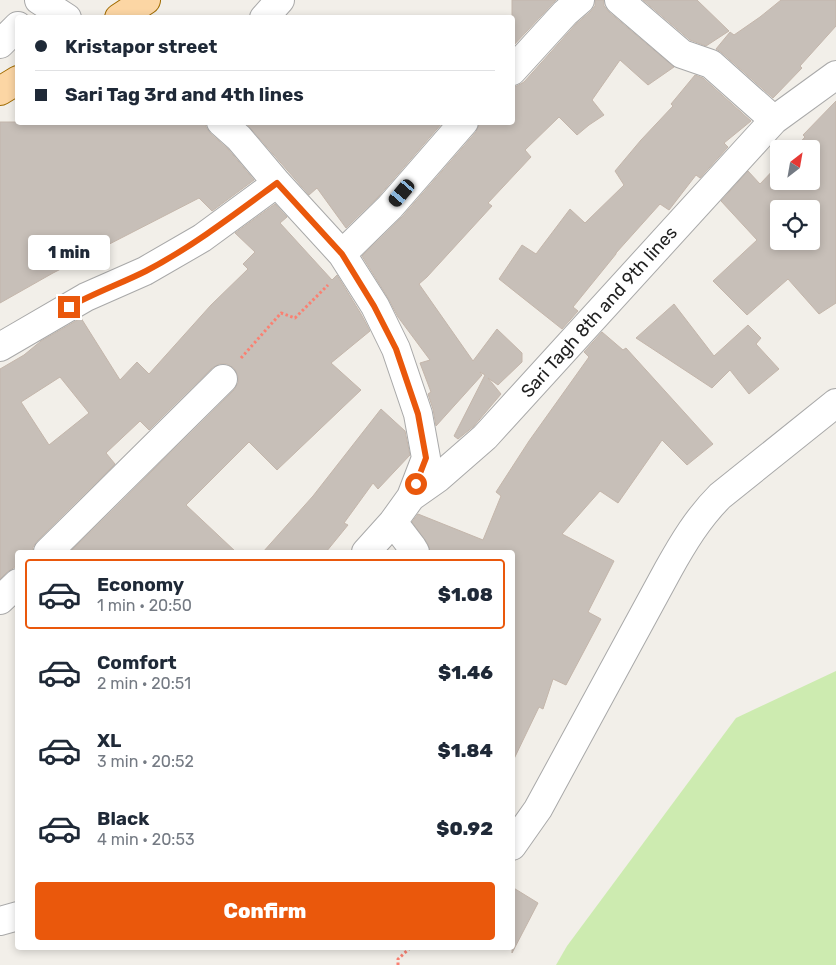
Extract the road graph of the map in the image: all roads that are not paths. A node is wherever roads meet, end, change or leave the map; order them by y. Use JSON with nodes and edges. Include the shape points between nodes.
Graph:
{"nodes":[{"id":1,"x":146,"y":0,"type":"edge"},
{"id":2,"x":280,"y":0,"type":"edge"},
{"id":3,"x":580,"y":0,"type":"edge"},
{"id":4,"x":619,"y":0,"type":"edge"},
{"id":5,"x":37,"y":7,"type":"edge"},
{"id":6,"x":60,"y":15,"type":"edge"},
{"id":7,"x":124,"y":15,"type":"edge"},
{"id":8,"x":267,"y":15,"type":"edge"},
{"id":9,"x":15,"y":29,"type":"edge"},
{"id":10,"x":0,"y":44,"type":"edge"},
{"id":11,"x":515,"y":68,"type":"edge"},
{"id":12,"x":836,"y":75,"type":"edge"},
{"id":13,"x":15,"y":82,"type":"edge"},
{"id":14,"x":0,"y":91,"type":"edge"},
{"id":15,"x":774,"y":120,"type":"junction"},
{"id":16,"x":224,"y":125,"type":"edge"},
{"id":17,"x":461,"y":125,"type":"edge"},
{"id":18,"x":277,"y":183,"type":"junction"},
{"id":19,"x":345,"y":259,"type":"junction"},
{"id":20,"x":0,"y":347,"type":"edge"},
{"id":21,"x":223,"y":379,"type":"road end"},
{"id":22,"x":836,"y":402,"type":"edge"},
{"id":23,"x":411,"y":497,"type":"junction"},
{"id":24,"x":393,"y":522,"type":"junction"},
{"id":25,"x":50,"y":550,"type":"edge"},
{"id":26,"x":368,"y":550,"type":"edge"},
{"id":27,"x":414,"y":550,"type":"edge"},
{"id":28,"x":15,"y":586,"type":"edge"},
{"id":29,"x":0,"y":600,"type":"edge"},
{"id":30,"x":515,"y":842,"type":"edge"},
{"id":31,"x":15,"y":917,"type":"edge"},
{"id":32,"x":0,"y":921,"type":"edge"}],
"edges":[{"from":1,"to":7,"type":"main road"},
{"from":2,"to":8,"type":"street"},
{"from":3,"to":11,"type":"street"},
{"from":4,"to":15,"type":"street","via":[[682,54],[711,64]]},
{"from":5,"to":6,"type":"street"},
{"from":9,"to":10,"type":"street"},
{"from":12,"to":15,"type":"street","name":"Sari Tagh 8th and 9th lines"},
{"from":13,"to":14,"type":"main road"},
{"from":15,"to":23,"type":"street","name":"Sari Tagh 8th and 9th lines","via":[[485,437]]},
{"from":16,"to":18,"type":"street"},
{"from":17,"to":19,"type":"street"},
{"from":18,"to":19,"type":"street"},
{"from":18,"to":20,"type":"street","via":[[202,238],[170,257],[86,297]]},
{"from":19,"to":23,"type":"street","via":[[396,349],[418,414],[426,458]]},
{"from":21,"to":25,"type":"street"},
{"from":22,"to":30,"type":"street","via":[[706,510],[681,546],[538,809]]},
{"from":23,"to":24,"type":"street","name":"Sari Tagh 8th and 9th lines"},
{"from":24,"to":26,"type":"street","name":"Sari Tagh 8th and 9th lines"},
{"from":24,"to":27,"type":"street"},
{"from":28,"to":29,"type":"street"},
{"from":31,"to":32,"type":"street"}]}
